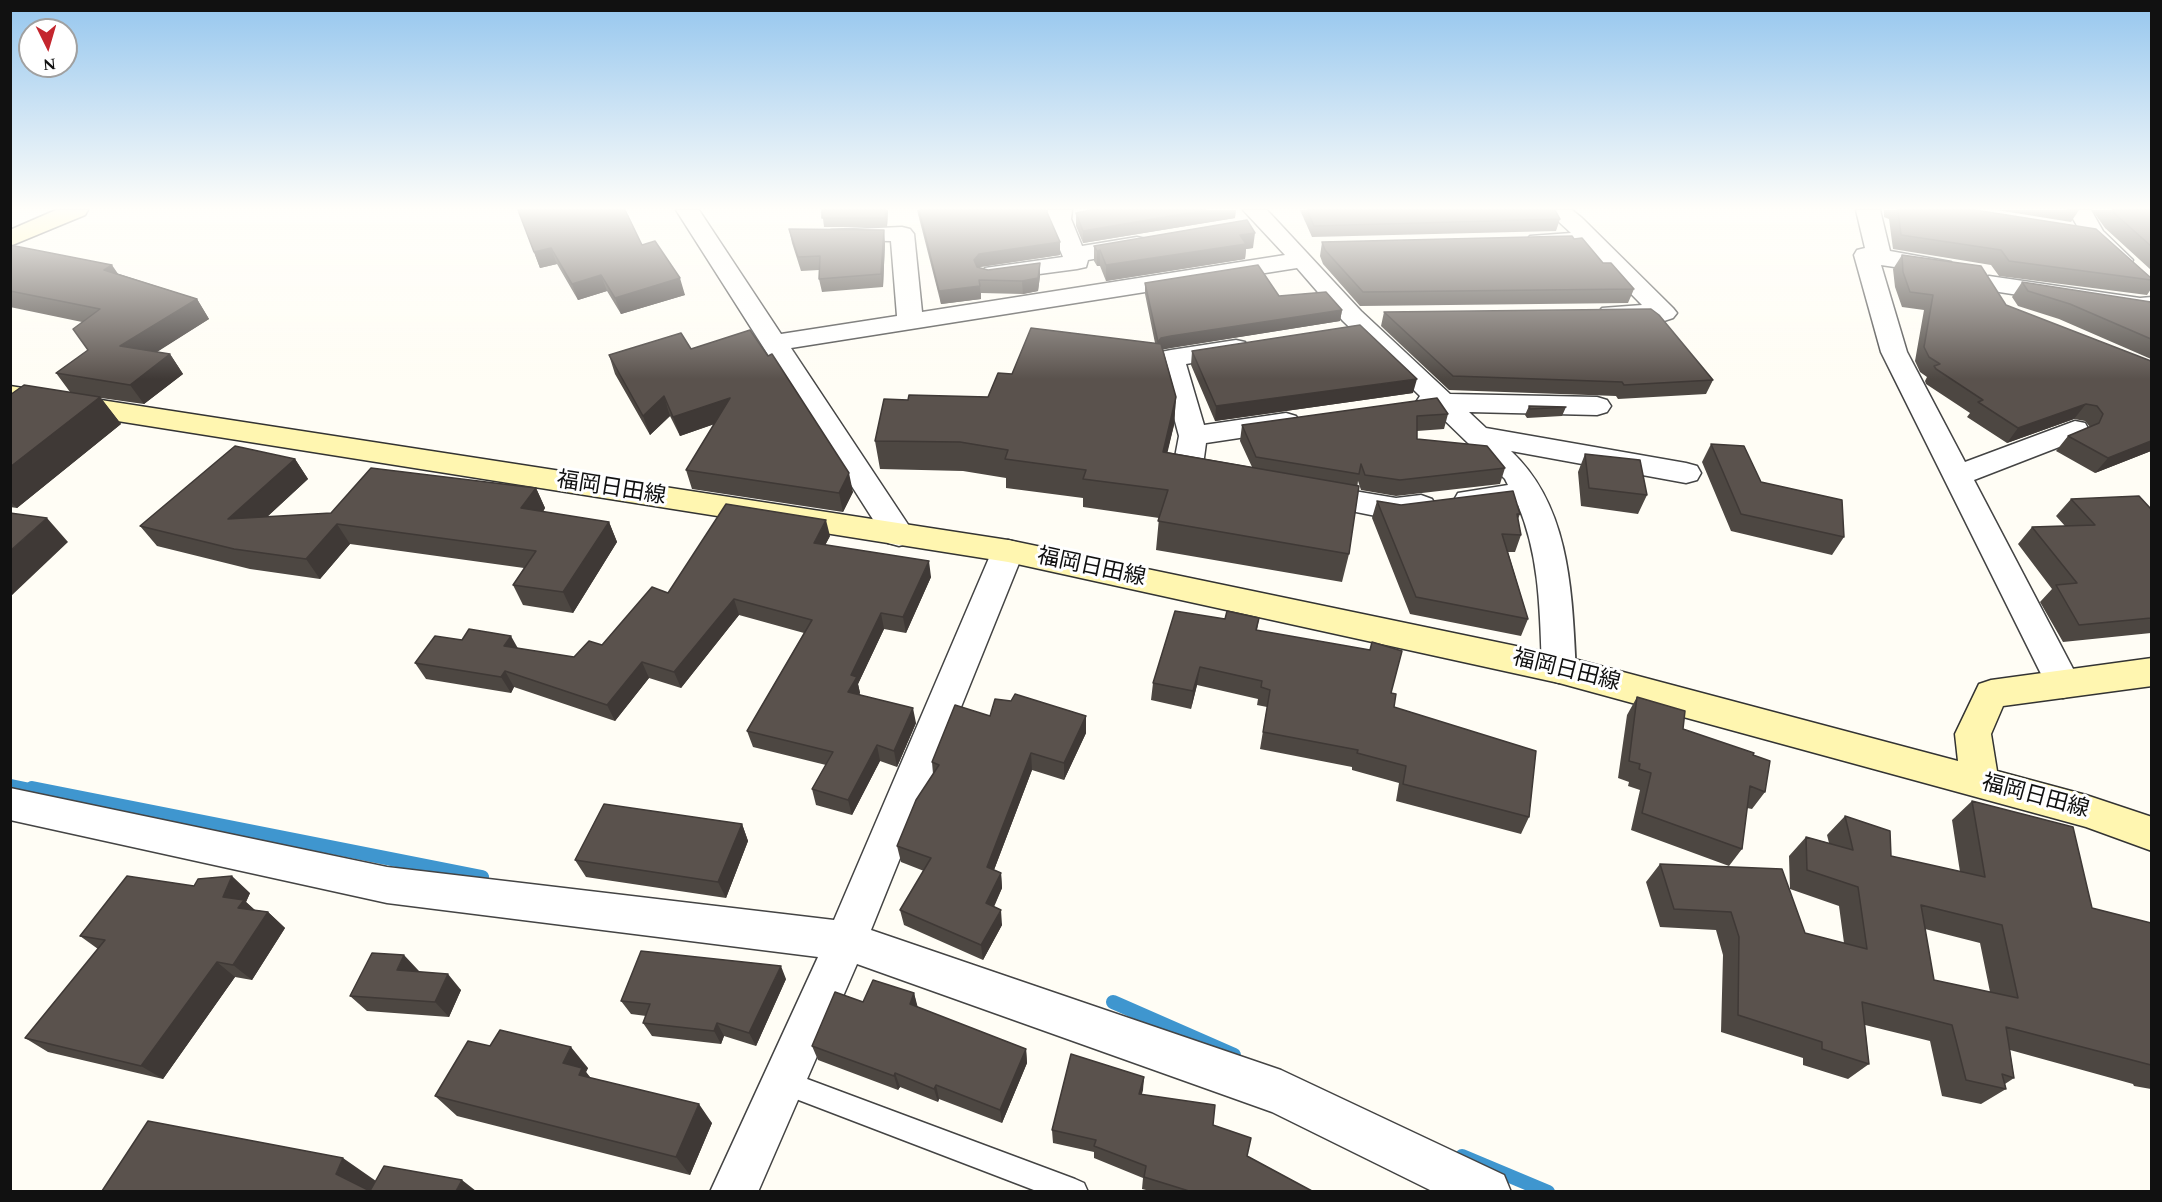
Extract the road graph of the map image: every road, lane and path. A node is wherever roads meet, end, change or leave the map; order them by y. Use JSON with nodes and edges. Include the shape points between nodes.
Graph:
{"nodes":[{"id":1,"x":724,"y":266,"type":"edge"},
{"id":2,"x":905,"y":266,"type":"edge"},
{"id":3,"x":1043,"y":266,"type":"edge"},
{"id":4,"x":1228,"y":266,"type":"edge"},
{"id":5,"x":1308,"y":266,"type":"edge"},
{"id":6,"x":1617,"y":266,"type":"edge"},
{"id":7,"x":1869,"y":266,"type":"edge"},
{"id":8,"x":1938,"y":266,"type":"edge"},
{"id":9,"x":2127,"y":266,"type":"edge"},
{"id":10,"x":989,"y":274,"type":"edge"},
{"id":11,"x":2143,"y":280,"type":"edge"},
{"id":12,"x":1989,"y":284,"type":"junction"},
{"id":13,"x":2151,"y":305,"type":"edge"},
{"id":14,"x":2006,"y":313,"type":"edge"},
{"id":15,"x":1583,"y":314,"type":"edge"},
{"id":16,"x":910,"y":322,"type":"junction"},
{"id":17,"x":774,"y":343,"type":"junction"},
{"id":18,"x":1261,"y":344,"type":"edge"},
{"id":19,"x":10,"y":395,"type":"edge"},
{"id":20,"x":1439,"y":400,"type":"junction"},
{"id":21,"x":1403,"y":406,"type":"edge"},
{"id":22,"x":1597,"y":406,"type":"dead end"},
{"id":23,"x":1309,"y":419,"type":"edge"},
{"id":24,"x":2075,"y":430,"type":"edge"},
{"id":25,"x":1193,"y":435,"type":"junction"},
{"id":26,"x":1475,"y":435,"type":"junction"},
{"id":27,"x":1686,"y":473,"type":"dead end"},
{"id":28,"x":1957,"y":476,"type":"junction"},
{"id":29,"x":1245,"y":483,"type":"edge"},
{"id":30,"x":1291,"y":491,"type":"edge"},
{"id":31,"x":1530,"y":493,"type":"junction"},
{"id":32,"x":899,"y":535,"type":"junction"},
{"id":33,"x":1008,"y":551,"type":"junction"},
{"id":34,"x":1559,"y":669,"type":"junction"},
{"id":35,"x":2151,"y":672,"type":"edge"},
{"id":36,"x":2063,"y":684,"type":"junction"},
{"id":37,"x":1980,"y":783,"type":"junction"},
{"id":38,"x":10,"y":804,"type":"edge"},
{"id":39,"x":2151,"y":834,"type":"edge"},
{"id":40,"x":846,"y":941,"type":"junction"},
{"id":41,"x":783,"y":1082,"type":"junction"},
{"id":42,"x":1432,"y":1179,"type":"edge"},
{"id":43,"x":734,"y":1191,"type":"edge"},
{"id":44,"x":1076,"y":1191,"type":"edge"},
{"id":45,"x":1486,"y":1191,"type":"edge"}],
"edges":[{"from":1,"to":17,"type":"street"},
{"from":2,"to":16,"type":"street"},
{"from":3,"to":10,"type":"street"},
{"from":4,"to":16,"type":"street"},
{"from":5,"to":20,"type":"street","via":[[1358,323]]},
{"from":6,"to":15,"type":"street","via":[[1664,313]]},
{"from":7,"to":28,"type":"street","via":[[1894,352]]},
{"from":8,"to":12,"type":"street","via":[[1982,273]]},
{"from":9,"to":11,"type":"street"},
{"from":12,"to":13,"type":"street"},
{"from":12,"to":14,"type":"street"},
{"from":16,"to":17,"type":"street"},
{"from":17,"to":32,"type":"street"},
{"from":18,"to":25,"type":"street","via":[[1171,358]]},
{"from":19,"to":32,"type":"main road","name":"福岡日田線"},
{"from":20,"to":21,"type":"street"},
{"from":20,"to":22,"type":"street"},
{"from":20,"to":26,"type":"street"},
{"from":23,"to":25,"type":"street"},
{"from":24,"to":28,"type":"street"},
{"from":25,"to":29,"type":"street","via":[[1187,473]]},
{"from":26,"to":27,"type":"street"},
{"from":26,"to":31,"type":"street","via":[[1516,473]]},
{"from":28,"to":36,"type":"street"},
{"from":30,"to":31,"type":"street","via":[[1396,509]]},
{"from":31,"to":34,"type":"street","via":[[1555,573]]},
{"from":32,"to":33,"type":"main road","name":"福岡日田線"},
{"from":33,"to":34,"type":"main road","name":"福岡日田線"},
{"from":33,"to":40,"type":"street"},
{"from":34,"to":37,"type":"main road","name":"福岡日田線"},
{"from":35,"to":36,"type":"main road"},
{"from":36,"to":37,"type":"main road","via":[[1991,694],[1973,734]]},
{"from":37,"to":39,"type":"main road","name":"福岡日田線","via":[[2086,811]]},
{"from":38,"to":40,"type":"street","via":[[387,885]]},
{"from":40,"to":41,"type":"street"},
{"from":40,"to":42,"type":"street","via":[[1281,1093]]},
{"from":41,"to":43,"type":"street"},
{"from":41,"to":44,"type":"lane"},
{"from":42,"to":45,"type":"street"}]}
